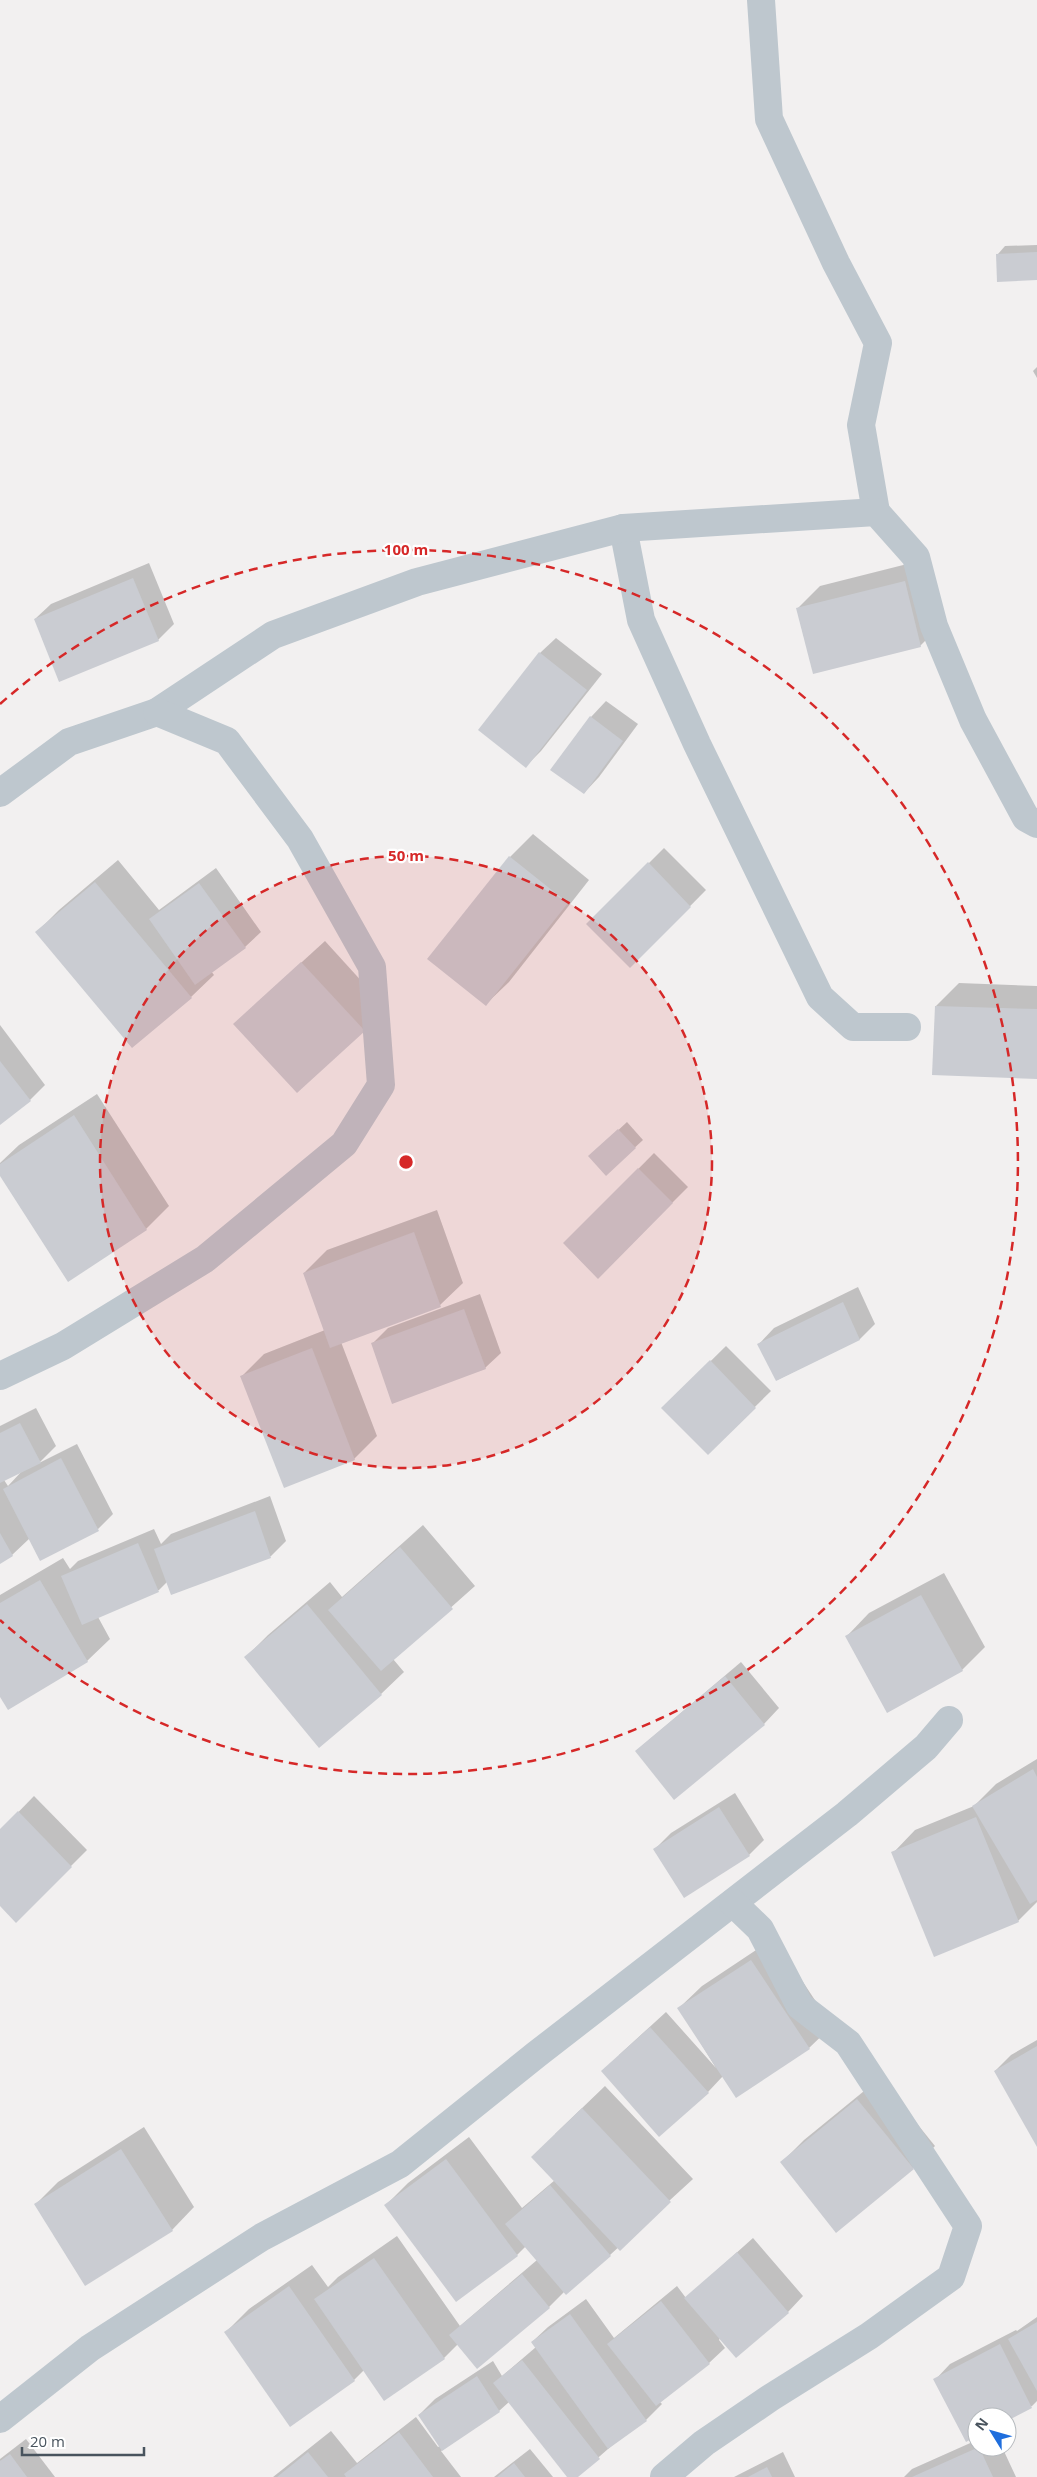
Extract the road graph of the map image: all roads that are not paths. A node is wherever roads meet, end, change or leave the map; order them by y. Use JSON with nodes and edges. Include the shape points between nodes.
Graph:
{"nodes":[{"id":1,"x":761,"y":0,"type":"edge"},
{"id":2,"x":876,"y":512,"type":"junction"},
{"id":3,"x":623,"y":528,"type":"junction"},
{"id":4,"x":158,"y":712,"type":"junction"},
{"id":5,"x":0,"y":792,"type":"edge"},
{"id":6,"x":1037,"y":824,"type":"edge"},
{"id":7,"x":907,"y":1027,"type":"dead end"},
{"id":8,"x":0,"y":1376,"type":"edge"},
{"id":9,"x":950,"y":1720,"type":"dead end"},
{"id":10,"x":733,"y":1903,"type":"junction"},
{"id":11,"x":0,"y":2420,"type":"edge"},
{"id":12,"x":664,"y":2477,"type":"edge"}],
"edges":[{"from":1,"to":2,"type":"street","via":[[769,119],[836,263],[878,343],[861,425]]},
{"from":2,"to":3,"type":"street"},
{"from":2,"to":6,"type":"street","via":[[916,557],[934,626],[973,720],[1026,818]]},
{"from":3,"to":4,"type":"street","via":[[417,582],[274,635]]},
{"from":3,"to":7,"type":"street","via":[[641,620],[820,997],[853,1027]]},
{"from":4,"to":5,"type":"street","via":[[69,742]]},
{"from":4,"to":8,"type":"street","via":[[227,741],[300,839],[372,967],[381,1085],[344,1144],[206,1259],[63,1346]]},
{"from":9,"to":10,"type":"street","via":[[926,1747],[847,1814]]},
{"from":10,"to":11,"type":"street","via":[[400,2164],[262,2237],[90,2348]]},
{"from":10,"to":12,"type":"street","via":[[760,1930],[800,2006],[848,2043],[968,2226],[951,2278],[869,2336],[704,2443]]}]}
